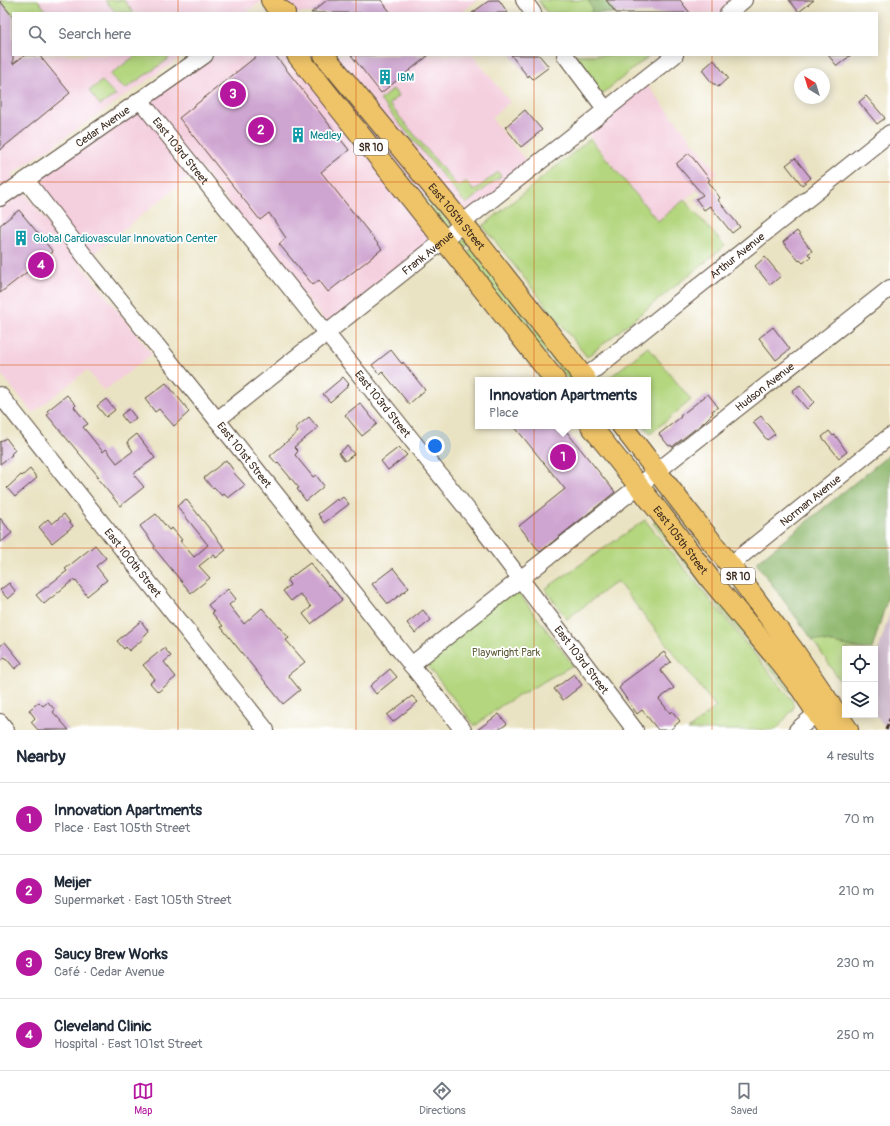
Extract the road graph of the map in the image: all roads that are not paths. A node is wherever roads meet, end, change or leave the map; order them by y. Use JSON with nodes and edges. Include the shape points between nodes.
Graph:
{"nodes":[{"id":1,"x":524,"y":0,"type":"edge"},
{"id":2,"x":744,"y":0,"type":"edge"},
{"id":3,"x":533,"y":12,"type":"edge"},
{"id":4,"x":729,"y":12,"type":"edge"},
{"id":5,"x":204,"y":56,"type":"edge"},
{"id":6,"x":298,"y":56,"type":"edge"},
{"id":7,"x":325,"y":56,"type":"edge"},
{"id":8,"x":566,"y":56,"type":"edge"},
{"id":9,"x":674,"y":56,"type":"edge"},
{"id":10,"x":140,"y":100,"type":"junction"},
{"id":11,"x":606,"y":110,"type":"junction"},
{"id":12,"x":890,"y":134,"type":"edge"},
{"id":13,"x":26,"y":180,"type":"junction"},
{"id":14,"x":0,"y":198,"type":"edge"},
{"id":15,"x":462,"y":223,"type":"junction"},
{"id":16,"x":444,"y":240,"type":"junction"},
{"id":17,"x":890,"y":288,"type":"edge"},
{"id":18,"x":327,"y":333,"type":"junction"},
{"id":19,"x":553,"y":377,"type":"edge"},
{"id":20,"x":583,"y":377,"type":"edge"},
{"id":21,"x":587,"y":377,"type":"edge"},
{"id":22,"x":0,"y":395,"type":"edge"},
{"id":23,"x":217,"y":420,"type":"junction"},
{"id":24,"x":593,"y":429,"type":"edge"},
{"id":25,"x":624,"y":429,"type":"edge"},
{"id":26,"x":890,"y":436,"type":"edge"},
{"id":27,"x":657,"y":471,"type":"junction"},
{"id":28,"x":638,"y":486,"type":"junction"},
{"id":29,"x":730,"y":565,"type":"junction"},
{"id":30,"x":520,"y":579,"type":"junction"},
{"id":31,"x":411,"y":664,"type":"junction"},
{"id":32,"x":817,"y":714,"type":"junction"},
{"id":33,"x":0,"y":722,"type":"edge"},
{"id":34,"x":6,"y":730,"type":"edge"},
{"id":35,"x":266,"y":730,"type":"edge"},
{"id":36,"x":463,"y":730,"type":"edge"},
{"id":37,"x":635,"y":730,"type":"edge"},
{"id":38,"x":797,"y":730,"type":"edge"},
{"id":39,"x":828,"y":730,"type":"edge"},
{"id":40,"x":848,"y":730,"type":"edge"}],
"edges":[{"from":1,"to":3,"type":"street"},
{"from":2,"to":4,"type":"street"},
{"from":5,"to":10,"type":"street","name":"Cedar Avenue"},
{"from":6,"to":16,"type":"main road","number":"SR 10"},
{"from":7,"to":15,"type":"main road","name":"East 105th Street","number":"SR 10"},
{"from":8,"to":11,"type":"street"},
{"from":9,"to":11,"type":"street","name":"Frank Avenue"},
{"from":10,"to":13,"type":"street","name":"Cedar Avenue"},
{"from":10,"to":18,"type":"street","name":"East 103rd Street"},
{"from":11,"to":15,"type":"street","name":"Frank Avenue"},
{"from":12,"to":21,"type":"street","name":"Arthur Avenue"},
{"from":13,"to":14,"type":"street","name":"Cedar Avenue"},
{"from":13,"to":23,"type":"street","name":"East 101st Street"},
{"from":15,"to":16,"type":"street","name":"Frank Avenue"},
{"from":15,"to":20,"type":"main road","name":"East 105th Street","number":"SR 10"},
{"from":16,"to":18,"type":"street","name":"Frank Avenue"},
{"from":16,"to":19,"type":"main road","number":"SR 10"},
{"from":17,"to":27,"type":"street","name":"Hudson Avenue"},
{"from":18,"to":23,"type":"street","name":"Frank Avenue"},
{"from":18,"to":30,"type":"street","name":"East 103rd Street"},
{"from":22,"to":35,"type":"street","name":"East 100th Street"},
{"from":23,"to":31,"type":"street","name":"East 101st Street"},
{"from":24,"to":28,"type":"main road","name":"East 105th Street","number":"SR 10"},
{"from":25,"to":27,"type":"main road","name":"East 105th Street","number":"SR 10"},
{"from":26,"to":29,"type":"street","name":"Norman Avenue"},
{"from":27,"to":28,"type":"street","name":"Hudson Avenue"},
{"from":27,"to":29,"type":"main road","name":"East 105th Street","number":"SR 10"},
{"from":28,"to":30,"type":"street","name":"Hudson Avenue"},
{"from":28,"to":32,"type":"main road","name":"East 105th Street","number":"SR 10","via":[[801,689]]},
{"from":29,"to":40,"type":"main road","name":"East 105th Street","number":"SR 10","via":[[792,648]]},
{"from":30,"to":31,"type":"street","name":"Hudson Avenue"},
{"from":30,"to":37,"type":"street","name":"East 103rd Street"},
{"from":31,"to":36,"type":"street","name":"East 101st Street"},
{"from":32,"to":38,"type":"street"},
{"from":32,"to":39,"type":"main road","name":"East 105th Street","number":"SR 10"},
{"from":33,"to":34,"type":"street"}]}
